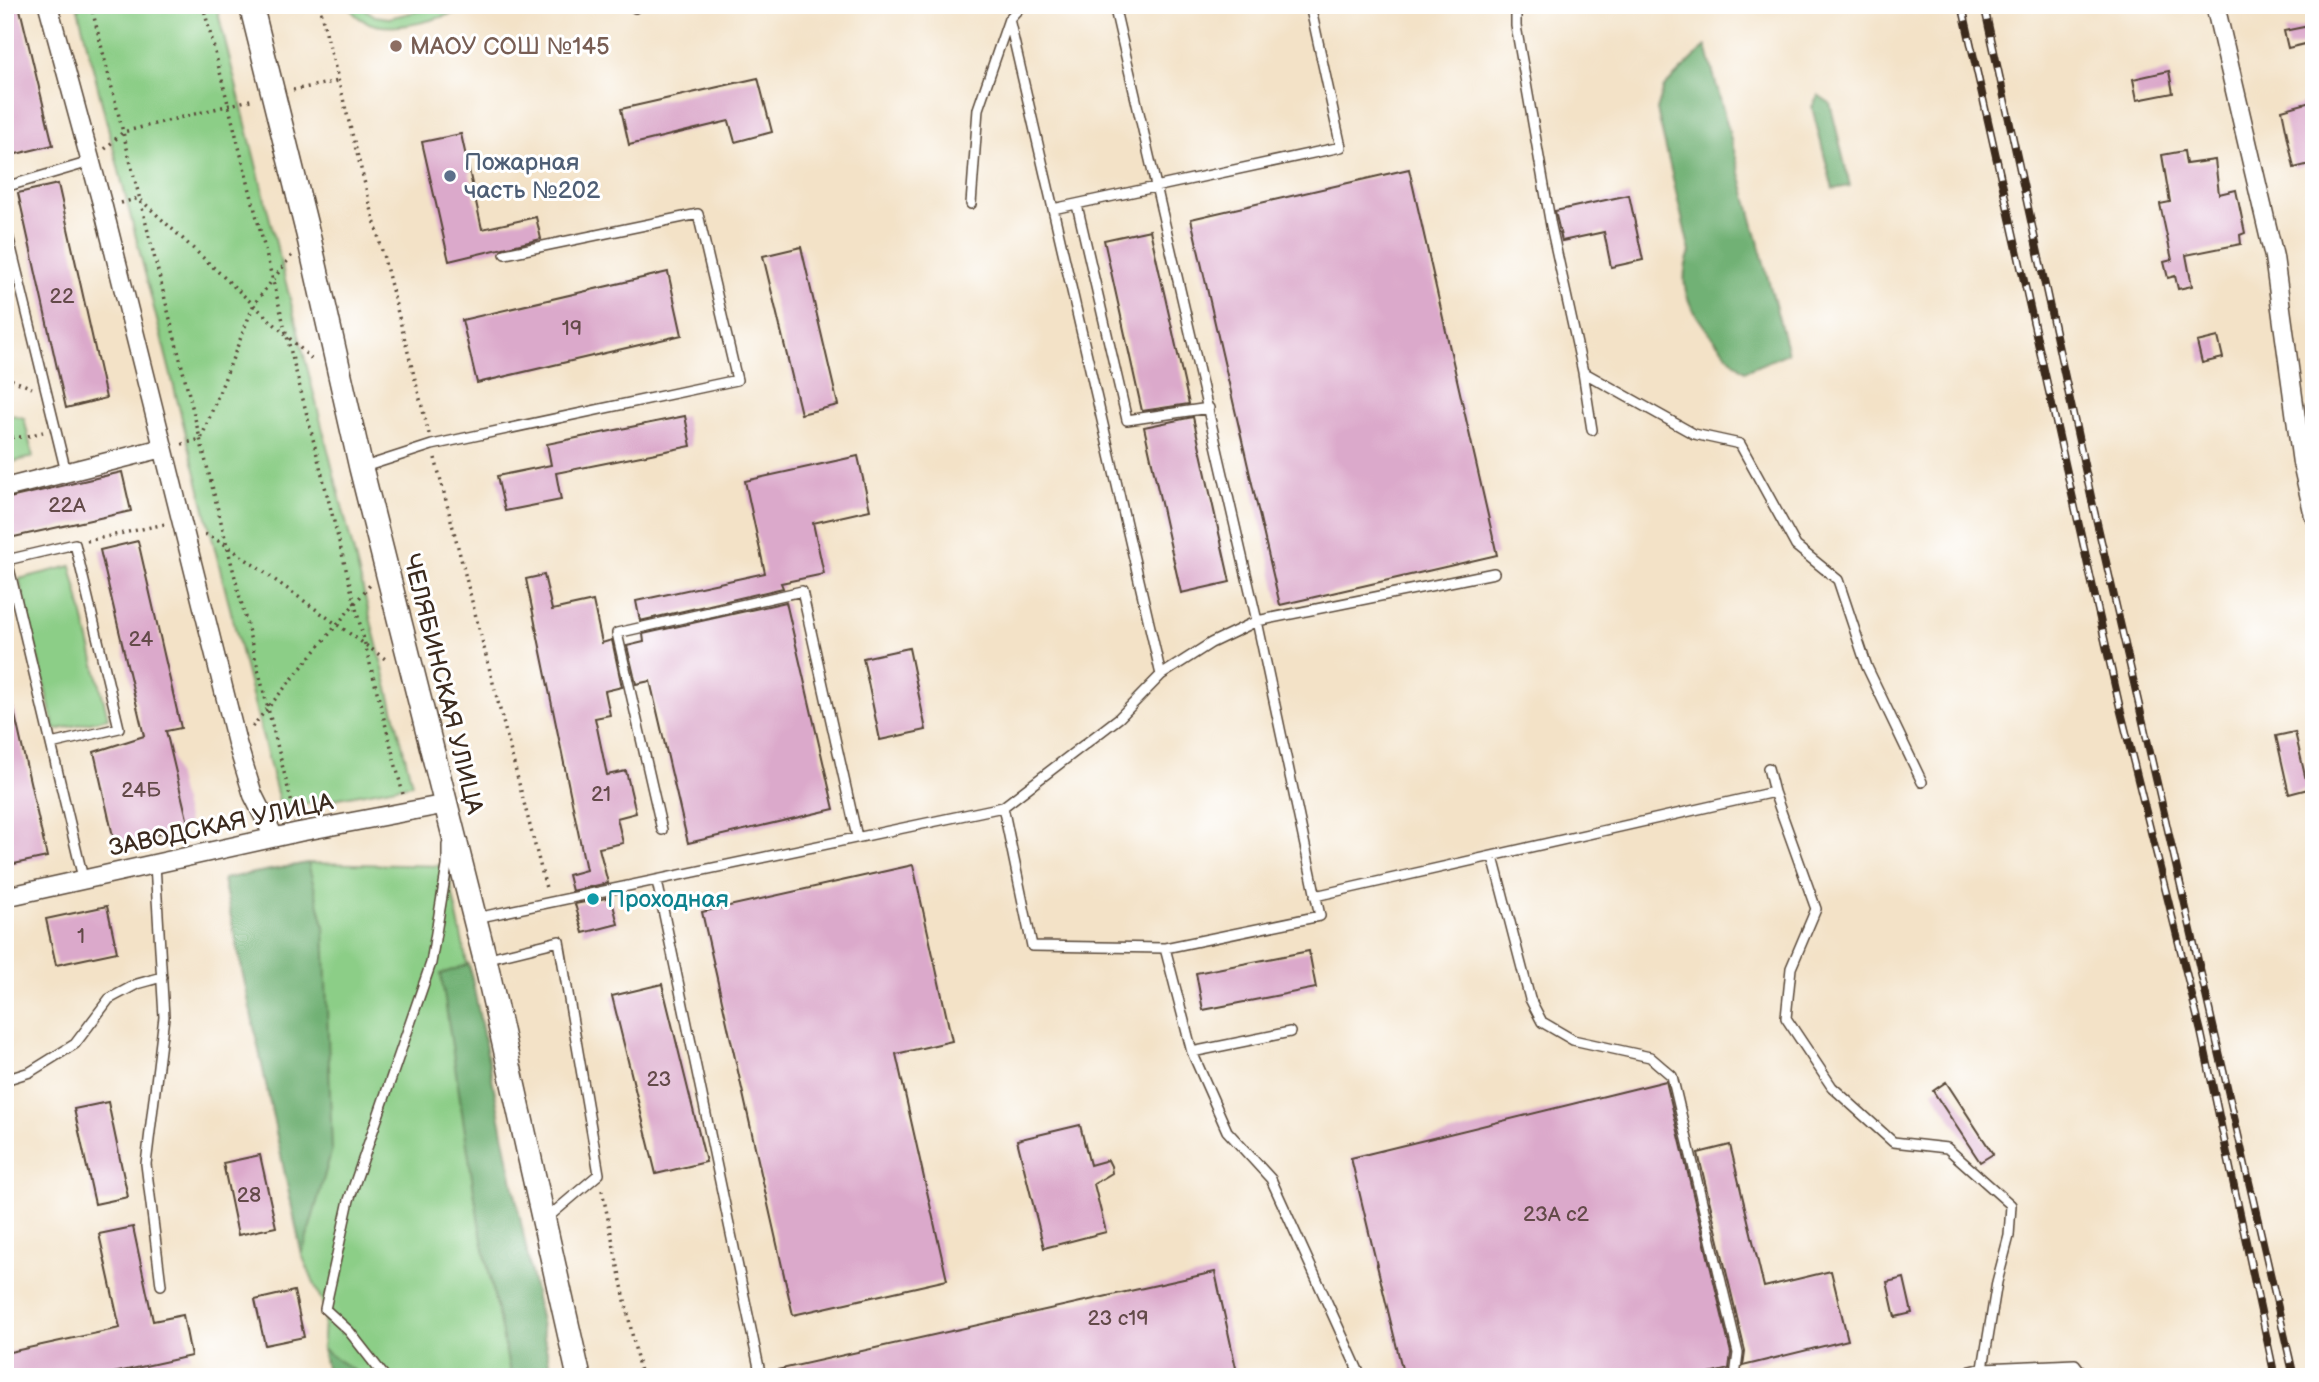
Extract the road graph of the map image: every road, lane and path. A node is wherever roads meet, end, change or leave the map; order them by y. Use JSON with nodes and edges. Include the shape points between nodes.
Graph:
{"nodes":[{"id":1,"x":48,"y":5,"type":"edge"},
{"id":2,"x":91,"y":5,"type":"edge"},
{"id":3,"x":203,"y":5,"type":"edge"},
{"id":4,"x":251,"y":5,"type":"edge"},
{"id":5,"x":319,"y":5,"type":"edge"},
{"id":6,"x":1022,"y":5,"type":"edge"},
{"id":7,"x":1114,"y":5,"type":"edge"},
{"id":8,"x":1310,"y":5,"type":"edge"},
{"id":9,"x":1516,"y":5,"type":"edge"},
{"id":10,"x":2215,"y":5,"type":"edge"},
{"id":11,"x":1009,"y":19,"type":"junction"},
{"id":12,"x":339,"y":81,"type":"junction"},
{"id":13,"x":272,"y":94,"type":"junction"},
{"id":14,"x":228,"y":106,"type":"junction"},
{"id":15,"x":123,"y":132,"type":"junction"},
{"id":16,"x":90,"y":162,"type":"junction"},
{"id":17,"x":1156,"y":186,"type":"junction"},
{"id":18,"x":5,"y":187,"type":"edge"},
{"id":19,"x":139,"y":198,"type":"junction"},
{"id":20,"x":971,"y":204,"type":"dead end"},
{"id":21,"x":1077,"y":205,"type":"junction"},
{"id":22,"x":1053,"y":209,"type":"junction"},
{"id":23,"x":5,"y":223,"type":"edge"},
{"id":24,"x":505,"y":254,"type":"dead end"},
{"id":25,"x":273,"y":280,"type":"junction"},
{"id":26,"x":254,"y":304,"type":"junction"},
{"id":27,"x":286,"y":334,"type":"junction"},
{"id":28,"x":1583,"y":372,"type":"junction"},
{"id":29,"x":5,"y":377,"type":"edge"},
{"id":30,"x":342,"y":389,"type":"junction"},
{"id":31,"x":47,"y":394,"type":"junction"},
{"id":32,"x":1209,"y":408,"type":"junction"},
{"id":33,"x":1591,"y":430,"type":"dead end"},
{"id":34,"x":5,"y":437,"type":"edge"},
{"id":35,"x":24,"y":437,"type":"dead end"},
{"id":36,"x":201,"y":439,"type":"junction"},
{"id":37,"x":432,"y":445,"type":"junction"},
{"id":38,"x":163,"y":448,"type":"junction"},
{"id":39,"x":2308,"y":461,"type":"edge"},
{"id":40,"x":361,"y":468,"type":"junction"},
{"id":41,"x":66,"y":472,"type":"junction"},
{"id":42,"x":5,"y":488,"type":"edge"},
{"id":43,"x":2314,"y":516,"type":"edge"},
{"id":44,"x":180,"y":521,"type":"junction"},
{"id":45,"x":75,"y":544,"type":"junction"},
{"id":46,"x":226,"y":545,"type":"junction"},
{"id":47,"x":6,"y":560,"type":"edge"},
{"id":48,"x":385,"y":567,"type":"junction"},
{"id":49,"x":1494,"y":573,"type":"dead end"},
{"id":50,"x":355,"y":603,"type":"junction"},
{"id":51,"x":1257,"y":621,"type":"junction"},
{"id":52,"x":337,"y":623,"type":"junction"},
{"id":53,"x":365,"y":642,"type":"junction"},
{"id":54,"x":1161,"y":675,"type":"junction"},
{"id":55,"x":414,"y":682,"type":"junction"},
{"id":56,"x":268,"y":709,"type":"junction"},
{"id":57,"x":260,"y":719,"type":"dead end"},
{"id":58,"x":51,"y":744,"type":"junction"},
{"id":59,"x":1768,"y":768,"type":"dead end"},
{"id":60,"x":1922,"y":782,"type":"dead end"},
{"id":61,"x":1774,"y":792,"type":"junction"},
{"id":62,"x":447,"y":804,"type":"junction"},
{"id":63,"x":1003,"y":807,"type":"junction"},
{"id":64,"x":408,"y":813,"type":"junction"},
{"id":65,"x":662,"y":830,"type":"dead end"},
{"id":66,"x":299,"y":832,"type":"junction"},
{"id":67,"x":274,"y":837,"type":"junction"},
{"id":68,"x":858,"y":837,"type":"junction"},
{"id":69,"x":1493,"y":857,"type":"junction"},
{"id":70,"x":155,"y":862,"type":"junction"},
{"id":71,"x":83,"y":878,"type":"junction"},
{"id":72,"x":657,"y":881,"type":"junction"},
{"id":73,"x":1315,"y":896,"type":"junction"},
{"id":74,"x":5,"y":897,"type":"edge"},
{"id":75,"x":549,"y":901,"type":"junction"},
{"id":76,"x":475,"y":918,"type":"junction"},
{"id":77,"x":1165,"y":948,"type":"junction"},
{"id":78,"x":485,"y":959,"type":"junction"},
{"id":79,"x":162,"y":976,"type":"junction"},
{"id":80,"x":1290,"y":1032,"type":"dead end"},
{"id":81,"x":1192,"y":1052,"type":"junction"},
{"id":82,"x":5,"y":1080,"type":"edge"},
{"id":83,"x":598,"y":1174,"type":"junction"},
{"id":84,"x":544,"y":1220,"type":"junction"},
{"id":85,"x":161,"y":1286,"type":"dead end"},
{"id":86,"x":1983,"y":1368,"type":"junction"},
{"id":87,"x":385,"y":1377,"type":"edge"},
{"id":88,"x":579,"y":1377,"type":"edge"},
{"id":89,"x":641,"y":1377,"type":"edge"},
{"id":90,"x":761,"y":1377,"type":"edge"},
{"id":91,"x":1361,"y":1377,"type":"edge"},
{"id":92,"x":1735,"y":1377,"type":"edge"},
{"id":93,"x":1947,"y":1377,"type":"edge"},
{"id":94,"x":2085,"y":1377,"type":"edge"}],
"edges":[{"from":1,"to":16,"type":"street"},
{"from":2,"to":15,"type":"path"},
{"from":3,"to":14,"type":"path"},
{"from":4,"to":13,"type":"street","name":"ЧЕЛЯБИНСКАЯ УЛИЦА"},
{"from":5,"to":12,"type":"path"},
{"from":6,"to":11,"type":"lane"},
{"from":7,"to":17,"type":"lane"},
{"from":8,"to":17,"type":"lane","via":[[1341,148]]},
{"from":9,"to":28,"type":"lane","via":[[1547,199]]},
{"from":10,"to":39,"type":"street","via":[[2274,257]]},
{"from":11,"to":20,"type":"lane","via":[[978,109]]},
{"from":11,"to":22,"type":"lane"},
{"from":12,"to":13,"type":"path"},
{"from":12,"to":37,"type":"path"},
{"from":13,"to":14,"type":"path"},
{"from":13,"to":30,"type":"street","name":"ЧЕЛЯБИНСКАЯ УЛИЦА"},
{"from":14,"to":15,"type":"path"},
{"from":14,"to":25,"type":"path"},
{"from":15,"to":16,"type":"path"},
{"from":15,"to":19,"type":"path"},
{"from":16,"to":18,"type":"lane"},
{"from":16,"to":38,"type":"street"},
{"from":17,"to":21,"type":"lane"},
{"from":17,"to":32,"type":"lane"},
{"from":19,"to":26,"type":"path"},
{"from":19,"to":36,"type":"path"},
{"from":21,"to":22,"type":"lane"},
{"from":21,"to":32,"type":"lane","via":[[1127,420]]},
{"from":22,"to":54,"type":"lane"},
{"from":23,"to":31,"type":"lane"},
{"from":24,"to":37,"type":"lane","via":[[698,214],[737,380]]},
{"from":25,"to":26,"type":"path"},
{"from":25,"to":27,"type":"path"},
{"from":26,"to":27,"type":"path"},
{"from":26,"to":36,"type":"path"},
{"from":27,"to":30,"type":"path"},
{"from":27,"to":50,"type":"path"},
{"from":28,"to":33,"type":"lane"},
{"from":28,"to":60,"type":"lane","via":[[1695,434],[1740,444],[1796,546],[1838,579],[1867,667]]},
{"from":29,"to":31,"type":"path"},
{"from":30,"to":40,"type":"street","name":"ЧЕЛЯБИНСКАЯ УЛИЦА"},
{"from":31,"to":41,"type":"lane"},
{"from":32,"to":51,"type":"lane"},
{"from":34,"to":35,"type":"path"},
{"from":36,"to":46,"type":"path"},
{"from":37,"to":40,"type":"lane"},
{"from":37,"to":75,"type":"path"},
{"from":38,"to":41,"type":"street"},
{"from":38,"to":44,"type":"street"},
{"from":39,"to":43,"type":"street"},
{"from":40,"to":48,"type":"street","name":"ЧЕЛЯБИНСКАЯ УЛИЦА"},
{"from":41,"to":42,"type":"street"},
{"from":44,"to":45,"type":"path"},
{"from":44,"to":46,"type":"path"},
{"from":44,"to":67,"type":"street","via":[[237,743],[253,794]]},
{"from":45,"to":47,"type":"lane"},
{"from":45,"to":58,"type":"lane","via":[[119,728]]},
{"from":46,"to":52,"type":"path"},
{"from":46,"to":56,"type":"path"},
{"from":47,"to":58,"type":"lane"},
{"from":48,"to":50,"type":"path"},
{"from":48,"to":55,"type":"street","name":"ЧЕЛЯБИНСКАЯ УЛИЦА"},
{"from":49,"to":51,"type":"lane"},
{"from":50,"to":52,"type":"path"},
{"from":50,"to":53,"type":"path"},
{"from":51,"to":54,"type":"lane","via":[[1210,643]]},
{"from":51,"to":73,"type":"lane"},
{"from":52,"to":53,"type":"path"},
{"from":52,"to":56,"type":"path"},
{"from":53,"to":55,"type":"path"},
{"from":53,"to":64,"type":"path"},
{"from":54,"to":63,"type":"lane","via":[[1119,718]]},
{"from":55,"to":62,"type":"street","name":"ЧЕЛЯБИНСКАЯ УЛИЦА"},
{"from":56,"to":57,"type":"path"},
{"from":56,"to":66,"type":"path"},
{"from":58,"to":71,"type":"lane"},
{"from":59,"to":61,"type":"lane"},
{"from":61,"to":69,"type":"lane"},
{"from":61,"to":86,"type":"lane","via":[[1816,909],[1791,968],[1786,1018],[1832,1087],[1893,1142],[1947,1149],[2011,1205]]},
{"from":62,"to":64,"type":"street","name":"ЗАВОДСКАЯ УЛИЦА"},
{"from":62,"to":76,"type":"street","name":"ЧЕЛЯБИНСКАЯ УЛИЦА"},
{"from":62,"to":87,"type":"lane","via":[[447,866],[430,963],[349,1200],[325,1309]]},
{"from":63,"to":68,"type":"lane"},
{"from":63,"to":77,"type":"lane","via":[[1032,946]]},
{"from":64,"to":66,"type":"street","name":"ЗАВОДСКАЯ УЛИЦА"},
{"from":65,"to":68,"type":"lane","via":[[618,633],[802,591]]},
{"from":66,"to":67,"type":"street","name":"ЗАВОДСКАЯ УЛИЦА"},
{"from":67,"to":70,"type":"street","name":"ЗАВОДСКАЯ УЛИЦА"},
{"from":68,"to":72,"type":"lane"},
{"from":69,"to":73,"type":"lane"},
{"from":69,"to":92,"type":"lane","via":[[1530,999],[1542,1022],[1573,1040],[1650,1057],[1672,1076],[1738,1353]]},
{"from":70,"to":71,"type":"street","name":"ЗАВОДСКАЯ УЛИЦА"},
{"from":70,"to":79,"type":"lane"},
{"from":71,"to":74,"type":"street","name":"ЗАВОДСКАЯ УЛИЦА"},
{"from":72,"to":75,"type":"lane"},
{"from":72,"to":90,"type":"lane"},
{"from":73,"to":77,"type":"lane","via":[[1320,916]]},
{"from":75,"to":76,"type":"lane"},
{"from":76,"to":78,"type":"street","name":"ЧЕЛЯБИНСКАЯ УЛИЦА"},
{"from":77,"to":81,"type":"lane"},
{"from":78,"to":83,"type":"lane","via":[[559,941]]},
{"from":78,"to":84,"type":"street","name":"ЧЕЛЯБИНСКАЯ УЛИЦА"},
{"from":79,"to":82,"type":"lane","via":[[109,999],[75,1044],[30,1072]]},
{"from":79,"to":85,"type":"lane","via":[[164,1017],[146,1164]]},
{"from":80,"to":81,"type":"lane"},
{"from":81,"to":91,"type":"lane","via":[[1227,1131],[1271,1179]]},
{"from":83,"to":84,"type":"lane"},
{"from":83,"to":89,"type":"path"},
{"from":84,"to":88,"type":"street","name":"ЧЕЛЯБИНСКАЯ УЛИЦА"},
{"from":86,"to":93,"type":"lane"},
{"from":86,"to":94,"type":"lane","via":[[2076,1364]]}]}
